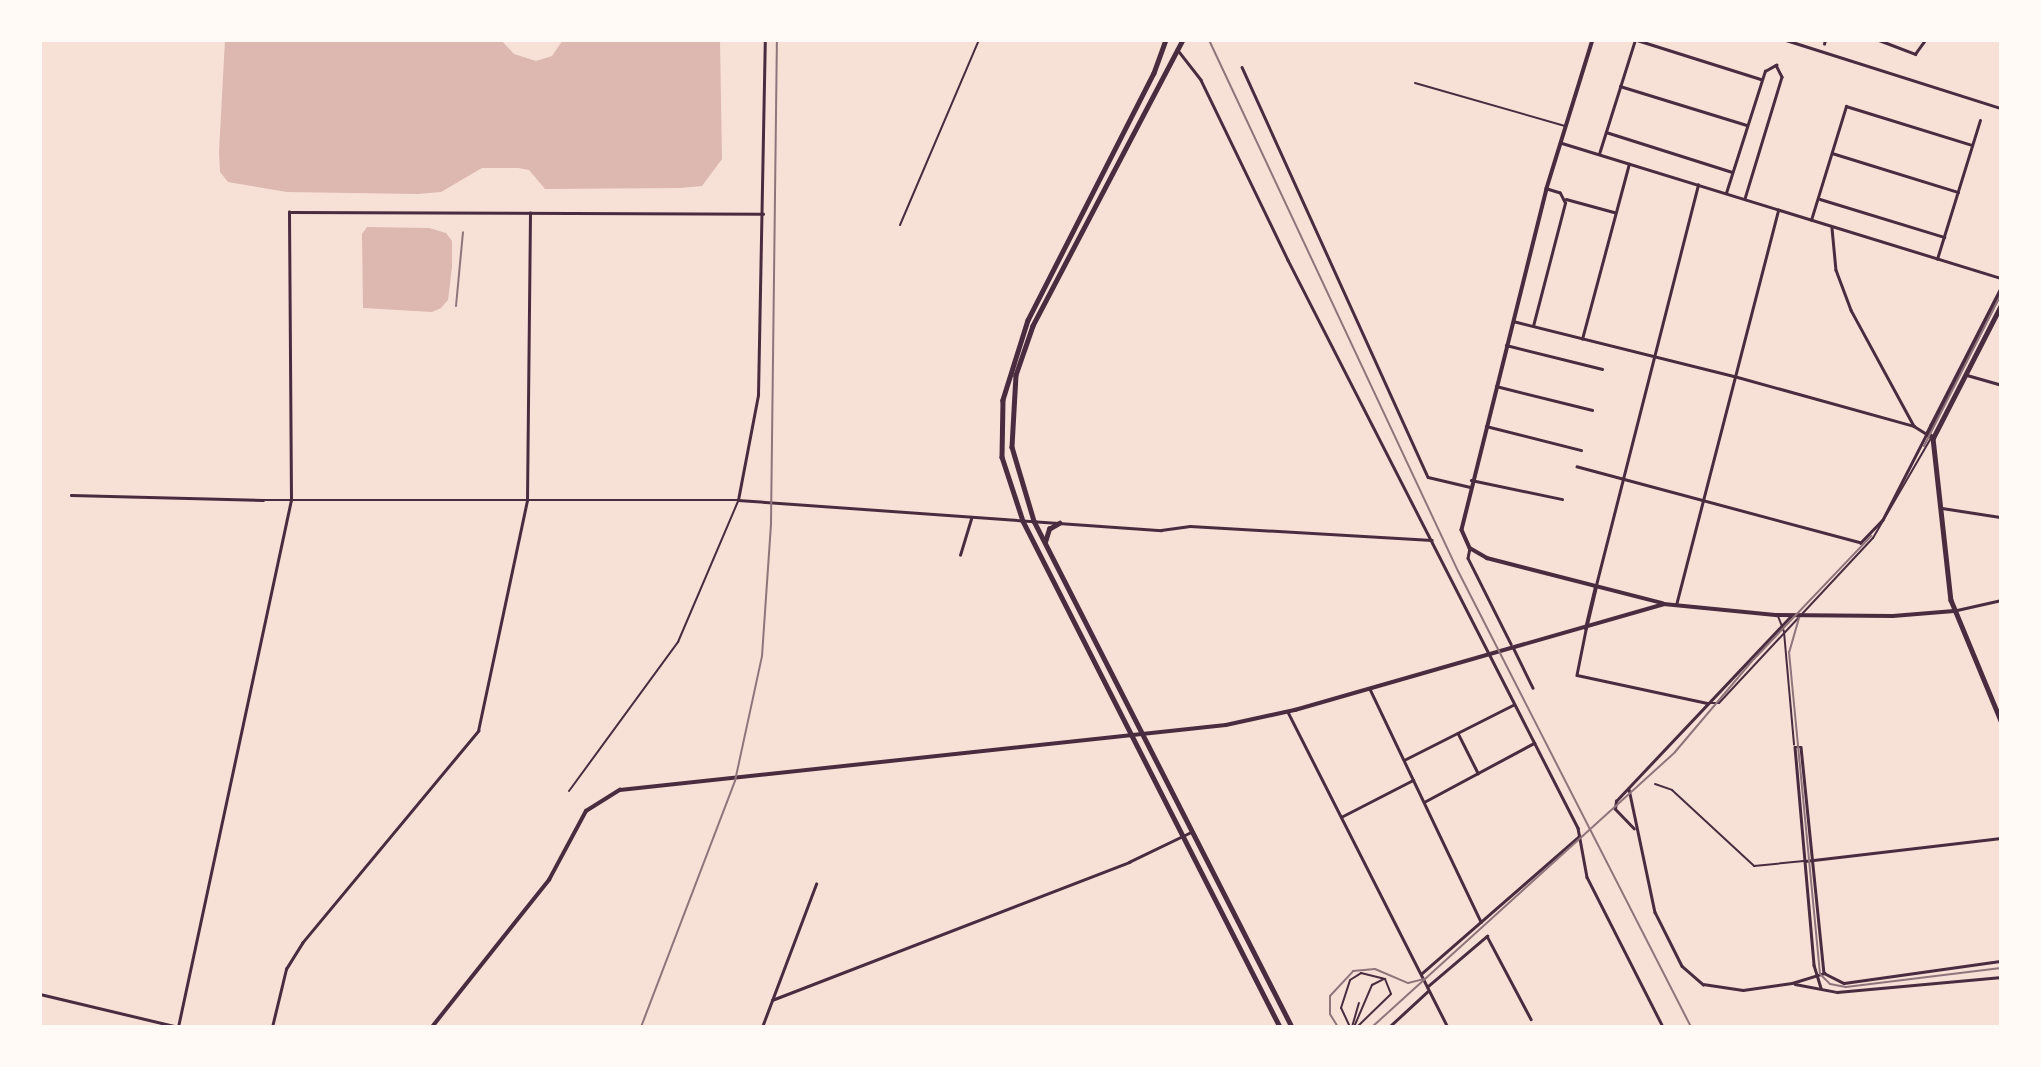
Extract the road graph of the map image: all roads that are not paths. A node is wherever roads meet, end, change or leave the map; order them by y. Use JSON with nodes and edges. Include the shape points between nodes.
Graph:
{"nodes":[{"id":1,"x":765,"y":40,"type":"edge"},
{"id":2,"x":979,"y":40,"type":"edge"},
{"id":3,"x":1166,"y":40,"type":"edge"},
{"id":4,"x":1183,"y":40,"type":"edge"},
{"id":5,"x":1593,"y":40,"type":"edge"},
{"id":6,"x":1636,"y":40,"type":"edge"},
{"id":7,"x":1786,"y":40,"type":"edge"},
{"id":8,"x":1879,"y":40,"type":"edge"},
{"id":9,"x":1925,"y":40,"type":"edge"},
{"id":10,"x":1176,"y":48,"type":"junction"},
{"id":11,"x":1242,"y":67,"type":"dead end"},
{"id":12,"x":1762,"y":79,"type":"junction"},
{"id":13,"x":1415,"y":83,"type":"dead end"},
{"id":14,"x":1620,"y":86,"type":"junction"},
{"id":15,"x":2001,"y":108,"type":"edge"},
{"id":16,"x":1980,"y":120,"type":"dead end"},
{"id":17,"x":1747,"y":125,"type":"junction"},
{"id":18,"x":1566,"y":127,"type":"junction"},
{"id":19,"x":1606,"y":132,"type":"junction"},
{"id":20,"x":1561,"y":143,"type":"junction"},
{"id":21,"x":1972,"y":145,"type":"junction"},
{"id":22,"x":1832,"y":153,"type":"junction"},
{"id":23,"x":1599,"y":154,"type":"junction"},
{"id":24,"x":1629,"y":164,"type":"junction"},
{"id":25,"x":1732,"y":172,"type":"junction"},
{"id":26,"x":1698,"y":185,"type":"junction"},
{"id":27,"x":1547,"y":189,"type":"junction"},
{"id":28,"x":1958,"y":192,"type":"junction"},
{"id":29,"x":1726,"y":194,"type":"junction"},
{"id":30,"x":1818,"y":198,"type":"junction"},
{"id":31,"x":1565,"y":199,"type":"junction"},
{"id":32,"x":1745,"y":199,"type":"junction"},
{"id":33,"x":1779,"y":210,"type":"junction"},
{"id":34,"x":1614,"y":212,"type":"junction"},
{"id":35,"x":530,"y":213,"type":"junction"},
{"id":36,"x":763,"y":214,"type":"junction"},
{"id":37,"x":1811,"y":220,"type":"junction"},
{"id":38,"x":901,"y":225,"type":"dead end"},
{"id":39,"x":1832,"y":226,"type":"junction"},
{"id":40,"x":1944,"y":237,"type":"junction"},
{"id":41,"x":1937,"y":259,"type":"junction"},
{"id":42,"x":2001,"y":278,"type":"edge"},
{"id":43,"x":2001,"y":289,"type":"edge"},
{"id":44,"x":2001,"y":305,"type":"edge"},
{"id":45,"x":1513,"y":321,"type":"junction"},
{"id":46,"x":1533,"y":326,"type":"junction"},
{"id":47,"x":1582,"y":338,"type":"junction"},
{"id":48,"x":1506,"y":345,"type":"junction"},
{"id":49,"x":1656,"y":356,"type":"junction"},
{"id":50,"x":1602,"y":369,"type":"dead end"},
{"id":51,"x":1966,"y":375,"type":"junction"},
{"id":52,"x":1734,"y":376,"type":"junction"},
{"id":53,"x":2001,"y":385,"type":"edge"},
{"id":54,"x":1496,"y":386,"type":"junction"},
{"id":55,"x":1592,"y":410,"type":"dead end"},
{"id":56,"x":1486,"y":426,"type":"junction"},
{"id":57,"x":1914,"y":426,"type":"junction"},
{"id":58,"x":1931,"y":437,"type":"junction"},
{"id":59,"x":1581,"y":450,"type":"dead end"},
{"id":60,"x":1577,"y":467,"type":"dead end"},
{"id":61,"x":1471,"y":480,"type":"junction"},
{"id":62,"x":1624,"y":480,"type":"junction"},
{"id":63,"x":1469,"y":487,"type":"junction"},
{"id":64,"x":71,"y":495,"type":"dead end"},
{"id":65,"x":1562,"y":499,"type":"dead end"},
{"id":66,"x":291,"y":500,"type":"junction"},
{"id":67,"x":527,"y":500,"type":"junction"},
{"id":68,"x":738,"y":500,"type":"junction"},
{"id":69,"x":1702,"y":500,"type":"junction"},
{"id":70,"x":1941,"y":508,"type":"junction"},
{"id":71,"x":2001,"y":517,"type":"edge"},
{"id":72,"x":971,"y":518,"type":"junction"},
{"id":73,"x":1023,"y":521,"type":"junction"},
{"id":74,"x":1034,"y":521,"type":"junction"},
{"id":75,"x":1059,"y":523,"type":"junction"},
{"id":76,"x":1432,"y":540,"type":"junction"},
{"id":77,"x":1045,"y":543,"type":"junction"},
{"id":78,"x":1470,"y":548,"type":"junction"},
{"id":79,"x":960,"y":555,"type":"dead end"},
{"id":80,"x":1596,"y":587,"type":"junction"},
{"id":81,"x":2001,"y":600,"type":"edge"},
{"id":82,"x":1664,"y":604,"type":"junction"},
{"id":83,"x":1676,"y":605,"type":"junction"},
{"id":84,"x":1954,"y":611,"type":"junction"},
{"id":85,"x":1801,"y":614,"type":"junction"},
{"id":86,"x":1777,"y":615,"type":"junction"},
{"id":87,"x":1792,"y":615,"type":"junction"},
{"id":88,"x":1782,"y":625,"type":"junction"},
{"id":89,"x":1586,"y":629,"type":"junction"},
{"id":90,"x":1784,"y":632,"type":"junction"},
{"id":91,"x":1511,"y":644,"type":"dead end"},
{"id":92,"x":1514,"y":649,"type":"junction"},
{"id":93,"x":1490,"y":656,"type":"junction"},
{"id":94,"x":1534,"y":688,"type":"dead end"},
{"id":95,"x":1370,"y":689,"type":"junction"},
{"id":96,"x":1514,"y":704,"type":"junction"},
{"id":97,"x":1708,"y":704,"type":"junction"},
{"id":98,"x":1288,"y":712,"type":"junction"},
{"id":99,"x":2000,"y":719,"type":"edge"},
{"id":100,"x":1458,"y":733,"type":"junction"},
{"id":101,"x":1143,"y":736,"type":"junction"},
{"id":102,"x":1131,"y":737,"type":"junction"},
{"id":103,"x":1534,"y":743,"type":"junction"},
{"id":104,"x":1795,"y":747,"type":"junction"},
{"id":105,"x":1404,"y":760,"type":"junction"},
{"id":106,"x":1478,"y":773,"type":"junction"},
{"id":107,"x":1413,"y":780,"type":"junction"},
{"id":108,"x":1655,"y":784,"type":"dead end"},
{"id":109,"x":1629,"y":789,"type":"junction"},
{"id":110,"x":569,"y":791,"type":"dead end"},
{"id":111,"x":1424,"y":802,"type":"junction"},
{"id":112,"x":1341,"y":817,"type":"junction"},
{"id":113,"x":1635,"y":830,"type":"junction"},
{"id":114,"x":1191,"y":832,"type":"junction"},
{"id":115,"x":1183,"y":835,"type":"junction"},
{"id":116,"x":1579,"y":836,"type":"junction"},
{"id":117,"x":2001,"y":838,"type":"edge"},
{"id":118,"x":1805,"y":860,"type":"junction"},
{"id":119,"x":1811,"y":860,"type":"junction"},
{"id":120,"x":816,"y":884,"type":"dead end"},
{"id":121,"x":1480,"y":922,"type":"junction"},
{"id":122,"x":2001,"y":961,"type":"edge"},
{"id":123,"x":1824,"y":973,"type":"junction"},
{"id":124,"x":1817,"y":975,"type":"junction"},
{"id":125,"x":1420,"y":976,"type":"junction"},
{"id":126,"x":2001,"y":977,"type":"edge"},
{"id":127,"x":1385,"y":979,"type":"junction"},
{"id":128,"x":1792,"y":983,"type":"junction"},
{"id":129,"x":1821,"y":988,"type":"junction"},
{"id":130,"x":1428,"y":989,"type":"junction"},
{"id":131,"x":40,"y":994,"type":"edge"},
{"id":132,"x":772,"y":1000,"type":"junction"},
{"id":133,"x":1359,"y":1003,"type":"dead end"},
{"id":134,"x":1531,"y":1019,"type":"dead end"},
{"id":135,"x":178,"y":1027,"type":"edge"},
{"id":136,"x":272,"y":1027,"type":"edge"},
{"id":137,"x":432,"y":1027,"type":"edge"},
{"id":138,"x":762,"y":1027,"type":"edge"},
{"id":139,"x":1280,"y":1027,"type":"edge"},
{"id":140,"x":1292,"y":1027,"type":"edge"},
{"id":141,"x":1353,"y":1027,"type":"edge"},
{"id":142,"x":1389,"y":1027,"type":"edge"},
{"id":143,"x":1448,"y":1027,"type":"edge"},
{"id":144,"x":1663,"y":1027,"type":"edge"}],
"edges":[{"from":1,"to":36,"type":"street"},
{"from":2,"to":38,"type":"lane"},
{"from":3,"to":73,"type":"main road","via":[[1015,355],[1003,400],[1001,440],[1005,472]]},
{"from":4,"to":10,"type":"main road"},
{"from":5,"to":18,"type":"street"},
{"from":6,"to":12,"type":"street"},
{"from":6,"to":14,"type":"street"},
{"from":7,"to":15,"type":"street"},
{"from":8,"to":9,"type":"street","via":[[1915,54]]},
{"from":10,"to":74,"type":"main road","via":[[1033,326],[1018,368],[1012,447]]},
{"from":10,"to":76,"type":"street","via":[[1201,80]]},
{"from":11,"to":63,"type":"street","via":[[1428,477]]},
{"from":12,"to":17,"type":"street"},
{"from":12,"to":32,"type":"street","via":[[1770,65],[1782,71]]},
{"from":13,"to":18,"type":"lane"},
{"from":14,"to":17,"type":"street"},
{"from":14,"to":19,"type":"street"},
{"from":16,"to":21,"type":"street"},
{"from":17,"to":25,"type":"street"},
{"from":18,"to":20,"type":"street"},
{"from":19,"to":23,"type":"street"},
{"from":19,"to":25,"type":"street"},
{"from":20,"to":23,"type":"street"},
{"from":20,"to":27,"type":"street"},
{"from":21,"to":22,"type":"street","via":[[1846,106]]},
{"from":21,"to":28,"type":"street"},
{"from":22,"to":28,"type":"street"},
{"from":22,"to":30,"type":"street"},
{"from":23,"to":24,"type":"street"},
{"from":24,"to":26,"type":"street"},
{"from":24,"to":34,"type":"street"},
{"from":25,"to":29,"type":"street"},
{"from":26,"to":29,"type":"street"},
{"from":26,"to":49,"type":"street"},
{"from":27,"to":31,"type":"street"},
{"from":27,"to":45,"type":"street"},
{"from":28,"to":40,"type":"street"},
{"from":29,"to":32,"type":"street"},
{"from":30,"to":37,"type":"street"},
{"from":30,"to":40,"type":"street"},
{"from":31,"to":34,"type":"street"},
{"from":31,"to":46,"type":"street"},
{"from":32,"to":33,"type":"street"},
{"from":33,"to":37,"type":"street"},
{"from":33,"to":52,"type":"street"},
{"from":34,"to":47,"type":"street"},
{"from":35,"to":36,"type":"street"},
{"from":35,"to":66,"type":"street","via":[[289,212]]},
{"from":35,"to":67,"type":"street"},
{"from":36,"to":68,"type":"street","via":[[758,395]]},
{"from":37,"to":39,"type":"street"},
{"from":39,"to":41,"type":"street"},
{"from":39,"to":57,"type":"street","via":[[1836,270],[1851,310]]},
{"from":40,"to":41,"type":"street"},
{"from":41,"to":42,"type":"street"},
{"from":43,"to":58,"type":"main road"},
{"from":44,"to":51,"type":"main road"},
{"from":45,"to":46,"type":"street"},
{"from":45,"to":48,"type":"street"},
{"from":46,"to":47,"type":"street"},
{"from":47,"to":49,"type":"street"},
{"from":48,"to":50,"type":"street"},
{"from":48,"to":54,"type":"street"},
{"from":49,"to":52,"type":"street"},
{"from":49,"to":62,"type":"street"},
{"from":51,"to":53,"type":"street"},
{"from":51,"to":58,"type":"main road"},
{"from":52,"to":57,"type":"street"},
{"from":52,"to":69,"type":"street"},
{"from":54,"to":55,"type":"street"},
{"from":54,"to":56,"type":"street"},
{"from":56,"to":59,"type":"street"},
{"from":56,"to":61,"type":"street"},
{"from":57,"to":58,"type":"street"},
{"from":58,"to":69,"type":"street","via":[[1871,536],[1861,543]]},
{"from":58,"to":70,"type":"main road"},
{"from":58,"to":85,"type":"lane","via":[[1886,521]]},
{"from":60,"to":62,"type":"street"},
{"from":61,"to":63,"type":"street"},
{"from":61,"to":65,"type":"street"},
{"from":62,"to":69,"type":"street"},
{"from":62,"to":80,"type":"street"},
{"from":63,"to":78,"type":"street","via":[[1462,526]]},
{"from":64,"to":66,"type":"street"},
{"from":66,"to":67,"type":"street"},
{"from":66,"to":135,"type":"street"},
{"from":67,"to":68,"type":"street"},
{"from":67,"to":136,"type":"street","via":[[478,731],[302,943],[286,969]]},
{"from":68,"to":72,"type":"street"},
{"from":68,"to":110,"type":"lane","via":[[678,642]]},
{"from":69,"to":83,"type":"street"},
{"from":70,"to":71,"type":"street"},
{"from":70,"to":84,"type":"main road"},
{"from":72,"to":73,"type":"street"},
{"from":72,"to":79,"type":"street"},
{"from":73,"to":74,"type":"street"},
{"from":73,"to":102,"type":"main road"},
{"from":74,"to":75,"type":"street"},
{"from":74,"to":77,"type":"main road"},
{"from":75,"to":76,"type":"street"},
{"from":75,"to":77,"type":"main road","via":[[1049,529]]},
{"from":76,"to":93,"type":"street"},
{"from":77,"to":101,"type":"main road"},
{"from":78,"to":80,"type":"street","via":[[1487,558]]},
{"from":78,"to":91,"type":"street","via":[[1468,558]]},
{"from":80,"to":82,"type":"street"},
{"from":80,"to":89,"type":"street"},
{"from":81,"to":84,"type":"street"},
{"from":82,"to":83,"type":"street"},
{"from":82,"to":89,"type":"street"},
{"from":83,"to":86,"type":"street"},
{"from":84,"to":85,"type":"street","via":[[1893,616]]},
{"from":84,"to":99,"type":"main road"},
{"from":85,"to":87,"type":"street"},
{"from":85,"to":90,"type":"lane"},
{"from":86,"to":87,"type":"street"},
{"from":86,"to":88,"type":"lane"},
{"from":87,"to":88,"type":"street"},
{"from":88,"to":90,"type":"lane"},
{"from":88,"to":97,"type":"street"},
{"from":89,"to":92,"type":"street"},
{"from":89,"to":97,"type":"street","via":[[1577,674]]},
{"from":90,"to":97,"type":"lane","via":[[1719,703]]},
{"from":90,"to":104,"type":"lane"},
{"from":92,"to":93,"type":"street"},
{"from":92,"to":94,"type":"street"},
{"from":93,"to":95,"type":"street"},
{"from":93,"to":96,"type":"street"},
{"from":95,"to":98,"type":"street"},
{"from":95,"to":105,"type":"street"},
{"from":96,"to":100,"type":"street"},
{"from":96,"to":103,"type":"street"},
{"from":97,"to":109,"type":"street"},
{"from":98,"to":101,"type":"street"},
{"from":98,"to":112,"type":"street"},
{"from":100,"to":105,"type":"street"},
{"from":100,"to":106,"type":"street"},
{"from":101,"to":102,"type":"street"},
{"from":101,"to":114,"type":"main road"},
{"from":102,"to":115,"type":"main road"},
{"from":102,"to":137,"type":"street","via":[[620,790],[586,811],[549,880]]},
{"from":103,"to":106,"type":"street"},
{"from":103,"to":116,"type":"street"},
{"from":104,"to":118,"type":"street"},
{"from":104,"to":119,"type":"street","via":[[1801,747]]},
{"from":105,"to":107,"type":"street"},
{"from":106,"to":111,"type":"street"},
{"from":107,"to":111,"type":"street"},
{"from":107,"to":112,"type":"street"},
{"from":108,"to":118,"type":"lane","via":[[1672,790],[1754,866]]},
{"from":109,"to":113,"type":"street"},
{"from":109,"to":113,"type":"street","via":[[1616,801],[1615,809]]},
{"from":111,"to":121,"type":"street"},
{"from":112,"to":125,"type":"street"},
{"from":113,"to":128,"type":"street","via":[[1655,912],[1691,975],[1722,990]]},
{"from":114,"to":115,"type":"street"},
{"from":114,"to":140,"type":"main road"},
{"from":115,"to":132,"type":"street","via":[[1129,862]]},
{"from":115,"to":139,"type":"main road"},
{"from":116,"to":121,"type":"street"},
{"from":116,"to":144,"type":"street","via":[[1587,877]]},
{"from":117,"to":119,"type":"street"},
{"from":118,"to":119,"type":"street"},
{"from":118,"to":124,"type":"street"},
{"from":119,"to":123,"type":"street"},
{"from":120,"to":132,"type":"street"},
{"from":121,"to":125,"type":"street"},
{"from":122,"to":123,"type":"street","via":[[1844,983]]},
{"from":123,"to":124,"type":"street"},
{"from":124,"to":128,"type":"street"},
{"from":124,"to":129,"type":"street"},
{"from":125,"to":130,"type":"street"},
{"from":126,"to":129,"type":"street","via":[[1837,992]]},
{"from":127,"to":141,"type":"lane","via":[[1372,985]]},
{"from":127,"to":141,"type":"lane","via":[[1391,986],[1388,998]]},
{"from":127,"to":141,"type":"lane","via":[[1371,974],[1350,980],[1341,1008]]},
{"from":128,"to":129,"type":"street"},
{"from":130,"to":134,"type":"street","via":[[1487,936]]},
{"from":130,"to":142,"type":"street"},
{"from":130,"to":143,"type":"street"},
{"from":131,"to":135,"type":"street"},
{"from":132,"to":138,"type":"street"},
{"from":133,"to":141,"type":"lane"}]}
